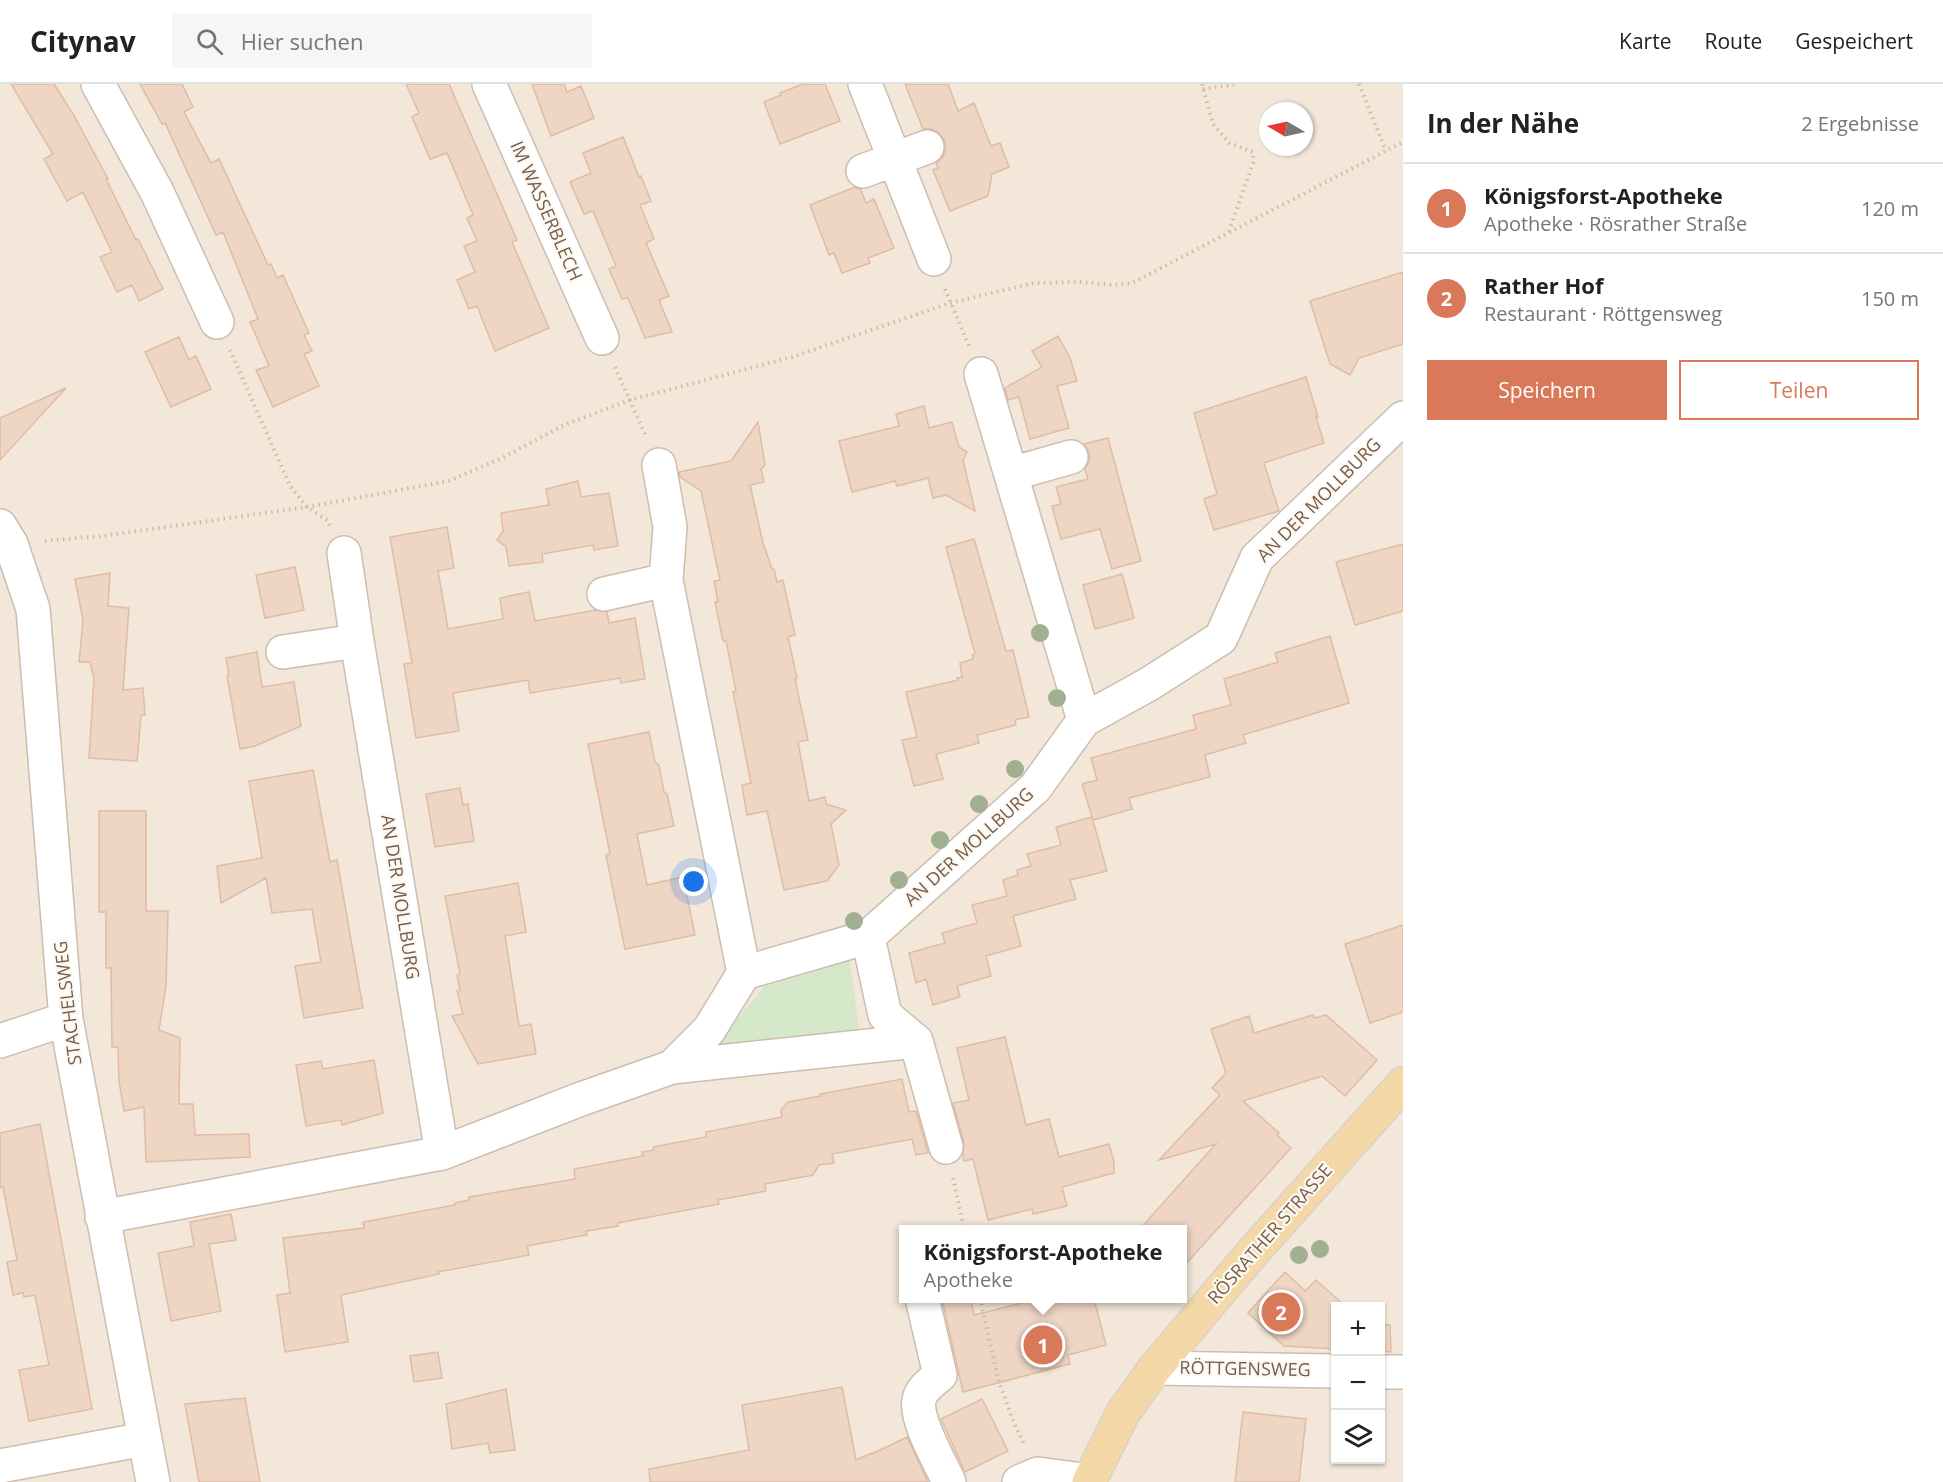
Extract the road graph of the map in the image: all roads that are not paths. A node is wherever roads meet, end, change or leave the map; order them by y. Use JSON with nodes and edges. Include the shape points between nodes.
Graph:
{"nodes":[{"id":1,"x":98,"y":84,"type":"edge"},
{"id":2,"x":489,"y":84,"type":"edge"},
{"id":3,"x":865,"y":84,"type":"edge"},
{"id":4,"x":927,"y":147,"type":"dead end"},
{"id":5,"x":894,"y":159,"type":"junction"},
{"id":6,"x":863,"y":171,"type":"dead end"},
{"id":7,"x":934,"y":259,"type":"road end"},
{"id":8,"x":217,"y":322,"type":"road end"},
{"id":9,"x":602,"y":338,"type":"road end"},
{"id":10,"x":981,"y":374,"type":"road end"},
{"id":11,"x":1403,"y":418,"type":"edge"},
{"id":12,"x":1071,"y":457,"type":"dead end"},
{"id":13,"x":659,"y":465,"type":"road end"},
{"id":14,"x":1011,"y":474,"type":"junction"},
{"id":15,"x":6,"y":535,"type":"edge"},
{"id":16,"x":344,"y":553,"type":"road end"},
{"id":17,"x":666,"y":580,"type":"junction"},
{"id":18,"x":604,"y":594,"type":"dead end"},
{"id":19,"x":357,"y":641,"type":"junction"},
{"id":20,"x":283,"y":652,"type":"dead end"},
{"id":21,"x":1084,"y":720,"type":"junction"},
{"id":22,"x":868,"y":937,"type":"junction"},
{"id":23,"x":744,"y":973,"type":"junction"},
{"id":24,"x":66,"y":1019,"type":"junction"},
{"id":25,"x":0,"y":1041,"type":"edge"},
{"id":26,"x":916,"y":1041,"type":"junction"},
{"id":27,"x":672,"y":1068,"type":"junction"},
{"id":28,"x":1403,"y":1084,"type":"edge"},
{"id":29,"x":946,"y":1147,"type":"road end"},
{"id":30,"x":442,"y":1153,"type":"junction"},
{"id":31,"x":102,"y":1217,"type":"junction"},
{"id":32,"x":923,"y":1303,"type":"edge"},
{"id":33,"x":1155,"y":1368,"type":"junction"},
{"id":34,"x":1331,"y":1371,"type":"edge"},
{"id":35,"x":1385,"y":1372,"type":"edge"},
{"id":36,"x":1403,"y":1372,"type":"edge"},
{"id":37,"x":145,"y":1439,"type":"junction"},
{"id":38,"x":0,"y":1466,"type":"edge"},
{"id":39,"x":1029,"y":1478,"type":"edge"},
{"id":40,"x":1090,"y":1481,"type":"edge"},
{"id":41,"x":153,"y":1482,"type":"edge"},
{"id":42,"x":950,"y":1482,"type":"edge"}],
"edges":[{"from":1,"to":8,"type":"street","via":[[157,192]]},
{"from":2,"to":9,"type":"street","name":"IM WASSERBLECH"},
{"from":3,"to":5,"type":"street"},
{"from":4,"to":5,"type":"street"},
{"from":5,"to":6,"type":"street"},
{"from":5,"to":7,"type":"street"},
{"from":10,"to":14,"type":"street"},
{"from":11,"to":21,"type":"street","name":"AN DER MOLLBURG","via":[[1257,558],[1221,638]]},
{"from":12,"to":14,"type":"street"},
{"from":13,"to":17,"type":"street","via":[[670,527]]},
{"from":14,"to":21,"type":"street"},
{"from":15,"to":24,"type":"street","name":"STACHELSWEG","via":[[33,609]]},
{"from":16,"to":19,"type":"street","name":"AN DER MOLLBURG"},
{"from":17,"to":18,"type":"street"},
{"from":17,"to":23,"type":"street"},
{"from":19,"to":20,"type":"street"},
{"from":19,"to":30,"type":"street","name":"AN DER MOLLBURG"},
{"from":21,"to":22,"type":"street","name":"AN DER MOLLBURG","via":[[1035,788]]},
{"from":22,"to":23,"type":"street","name":"AN DER MOLLBURG"},
{"from":22,"to":26,"type":"street","via":[[885,1016]]},
{"from":23,"to":27,"type":"street","via":[[709,1030]]},
{"from":24,"to":25,"type":"street"},
{"from":24,"to":31,"type":"street","name":"STACHELSWEG"},
{"from":26,"to":27,"type":"street"},
{"from":26,"to":29,"type":"street"},
{"from":27,"to":30,"type":"street","via":[[581,1098]]},
{"from":28,"to":33,"type":"main road","name":"RÖSRATHER STRASSE"},
{"from":30,"to":31,"type":"street"},
{"from":31,"to":37,"type":"street","name":"STACHELSWEG"},
{"from":32,"to":42,"type":"street","via":[[940,1375],[919,1398],[919,1416]]},
{"from":33,"to":34,"type":"street","name":"RÖTTGENSWEG"},
{"from":33,"to":40,"type":"main road","name":"RÖSRATHER STRASSE","via":[[1123,1413]]},
{"from":35,"to":36,"type":"street"},
{"from":37,"to":38,"type":"street"},
{"from":37,"to":41,"type":"street","name":"STACHELSWEG"},
{"from":39,"to":40,"type":"street"}]}
